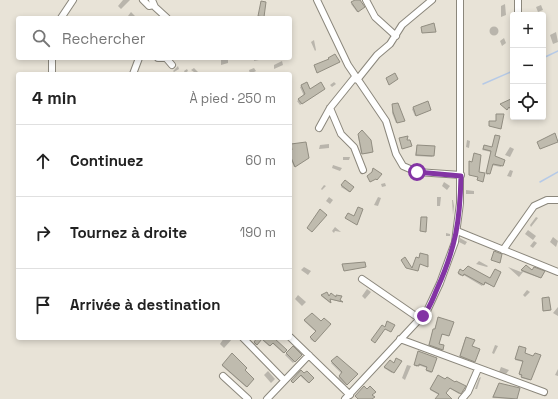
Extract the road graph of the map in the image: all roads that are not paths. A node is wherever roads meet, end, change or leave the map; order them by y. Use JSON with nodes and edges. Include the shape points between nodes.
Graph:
{"nodes":[{"id":1,"x":74,"y":0,"type":"edge"},
{"id":2,"x":142,"y":0,"type":"edge"},
{"id":3,"x":317,"y":0,"type":"edge"},
{"id":4,"x":366,"y":0,"type":"edge"},
{"id":5,"x":432,"y":0,"type":"edge"},
{"id":6,"x":460,"y":0,"type":"edge"},
{"id":7,"x":518,"y":0,"type":"edge"},
{"id":8,"x":153,"y":2,"type":"edge"},
{"id":9,"x":518,"y":12,"type":"edge"},
{"id":10,"x":62,"y":16,"type":"edge"},
{"id":11,"x":164,"y":16,"type":"edge"},
{"id":12,"x":396,"y":36,"type":"junction"},
{"id":13,"x":52,"y":60,"type":"edge"},
{"id":14,"x":138,"y":60,"type":"edge"},
{"id":15,"x":168,"y":60,"type":"edge"},
{"id":16,"x":172,"y":65,"type":"dead end"},
{"id":17,"x":52,"y":72,"type":"edge"},
{"id":18,"x":135,"y":72,"type":"edge"},
{"id":19,"x":356,"y":79,"type":"junction"},
{"id":20,"x":330,"y":108,"type":"junction"},
{"id":21,"x":319,"y":128,"type":"dead end"},
{"id":22,"x":363,"y":170,"type":"dead end"},
{"id":23,"x":461,"y":176,"type":"junction"},
{"id":24,"x":558,"y":200,"type":"edge"},
{"id":25,"x":457,"y":231,"type":"junction"},
{"id":26,"x":503,"y":250,"type":"junction"},
{"id":27,"x":558,"y":272,"type":"edge"},
{"id":28,"x":362,"y":279,"type":"dead end"},
{"id":29,"x":420,"y":319,"type":"junction"},
{"id":30,"x":292,"y":339,"type":"edge"},
{"id":31,"x":400,"y":339,"type":"junction"},
{"id":32,"x":244,"y":340,"type":"edge"},
{"id":33,"x":309,"y":355,"type":"junction"},
{"id":34,"x":478,"y":369,"type":"junction"},
{"id":35,"x":224,"y":376,"type":"dead end"},
{"id":36,"x":284,"y":380,"type":"junction"},
{"id":37,"x":544,"y":392,"type":"dead end"},
{"id":38,"x":347,"y":397,"type":"edge"},
{"id":39,"x":248,"y":399,"type":"edge"},
{"id":40,"x":267,"y":399,"type":"edge"},
{"id":41,"x":462,"y":399,"type":"edge"}],
"edges":[{"from":1,"to":10,"type":"street"},
{"from":2,"to":8,"type":"street","via":[[149,6]]},
{"from":3,"to":19,"type":"street"},
{"from":4,"to":12,"type":"street","via":[[375,17]]},
{"from":5,"to":12,"type":"street","via":[[402,25]]},
{"from":6,"to":23,"type":"street"},
{"from":7,"to":9,"type":"street"},
{"from":8,"to":11,"type":"street"},
{"from":12,"to":19,"type":"street"},
{"from":13,"to":17,"type":"street"},
{"from":14,"to":18,"type":"street"},
{"from":15,"to":16,"type":"street"},
{"from":19,"to":20,"type":"street"},
{"from":19,"to":23,"type":"street","via":[[386,121],[396,154],[403,166],[417,172]]},
{"from":20,"to":21,"type":"street"},
{"from":20,"to":22,"type":"street","via":[[341,134],[354,147]]},
{"from":23,"to":25,"type":"street"},
{"from":24,"to":26,"type":"street","via":[[547,200],[534,206]]},
{"from":25,"to":26,"type":"street"},
{"from":25,"to":29,"type":"street","via":[[452,253],[440,283]]},
{"from":26,"to":27,"type":"street"},
{"from":28,"to":29,"type":"street"},
{"from":29,"to":31,"type":"street"},
{"from":30,"to":33,"type":"street"},
{"from":31,"to":34,"type":"street"},
{"from":31,"to":38,"type":"street"},
{"from":32,"to":36,"type":"street"},
{"from":33,"to":36,"type":"street"},
{"from":33,"to":38,"type":"street"},
{"from":34,"to":37,"type":"street"},
{"from":34,"to":41,"type":"street"},
{"from":35,"to":39,"type":"street"},
{"from":36,"to":40,"type":"street"}]}
